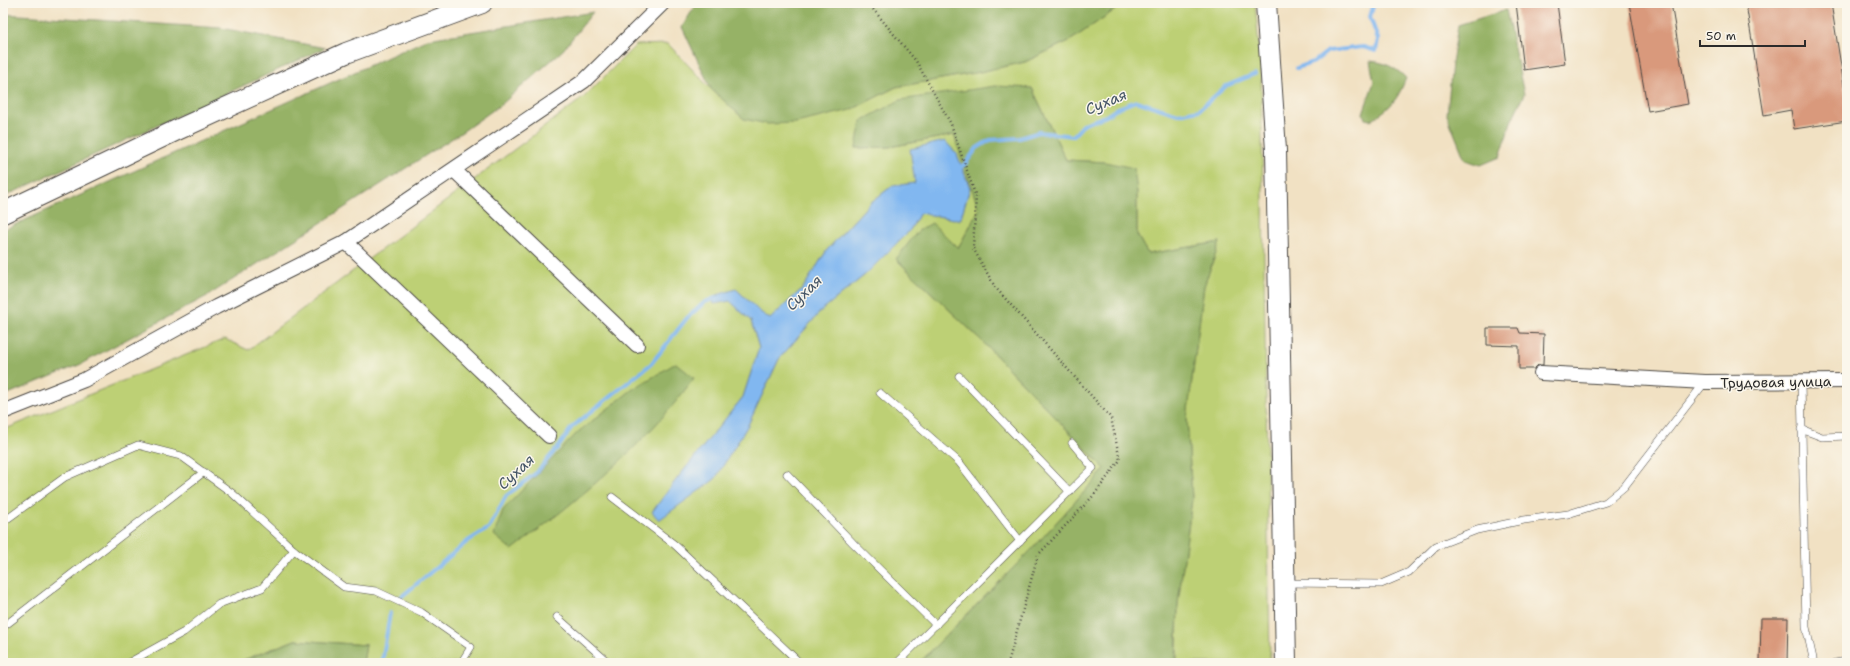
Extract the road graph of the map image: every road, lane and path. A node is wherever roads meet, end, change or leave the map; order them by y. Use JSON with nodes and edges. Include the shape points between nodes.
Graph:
{"nodes":[{"id":1,"x":482,"y":3,"type":"edge"},
{"id":2,"x":663,"y":3,"type":"edge"},
{"id":3,"x":868,"y":3,"type":"edge"},
{"id":4,"x":1266,"y":3,"type":"edge"},
{"id":5,"x":454,"y":170,"type":"junction"},
{"id":6,"x":3,"y":213,"type":"edge"},
{"id":7,"x":346,"y":242,"type":"junction"},
{"id":8,"x":637,"y":345,"type":"dead end"},
{"id":9,"x":1541,"y":373,"type":"dead end"},
{"id":10,"x":959,"y":376,"type":"dead end"},
{"id":11,"x":1847,"y":381,"type":"edge"},
{"id":12,"x":1705,"y":382,"type":"junction"},
{"id":13,"x":1801,"y":382,"type":"junction"},
{"id":14,"x":880,"y":393,"type":"dead end"},
{"id":15,"x":3,"y":412,"type":"edge"},
{"id":16,"x":1801,"y":430,"type":"junction"},
{"id":17,"x":549,"y":436,"type":"dead end"},
{"id":18,"x":1847,"y":436,"type":"edge"},
{"id":19,"x":1072,"y":443,"type":"dead end"},
{"id":20,"x":204,"y":472,"type":"junction"},
{"id":21,"x":787,"y":474,"type":"dead end"},
{"id":22,"x":1070,"y":492,"type":"junction"},
{"id":23,"x":612,"y":497,"type":"dead end"},
{"id":24,"x":3,"y":522,"type":"edge"},
{"id":25,"x":1020,"y":541,"type":"junction"},
{"id":26,"x":294,"y":550,"type":"junction"},
{"id":27,"x":1285,"y":583,"type":"junction"},
{"id":28,"x":557,"y":618,"type":"dead end"},
{"id":29,"x":936,"y":625,"type":"junction"},
{"id":30,"x":3,"y":627,"type":"edge"},
{"id":31,"x":1847,"y":662,"type":"edge"},
{"id":32,"x":128,"y":663,"type":"edge"},
{"id":33,"x":461,"y":663,"type":"edge"},
{"id":34,"x":609,"y":663,"type":"edge"},
{"id":35,"x":800,"y":663,"type":"edge"},
{"id":36,"x":897,"y":663,"type":"edge"},
{"id":37,"x":1008,"y":663,"type":"edge"},
{"id":38,"x":1286,"y":663,"type":"edge"},
{"id":39,"x":1814,"y":663,"type":"edge"},
{"id":40,"x":1835,"y":663,"type":"edge"}],
"edges":[{"from":1,"to":6,"type":"main road","via":[[346,53],[176,130]]},
{"from":2,"to":5,"type":"street","via":[[584,82]]},
{"from":3,"to":37,"type":"path","via":[[916,61],[951,124],[976,197],[974,248],[995,287],[1111,418],[1120,460],[1094,495],[1038,555]]},
{"from":4,"to":27,"type":"main road","via":[[1276,150]]},
{"from":5,"to":7,"type":"street"},
{"from":5,"to":8,"type":"street"},
{"from":7,"to":15,"type":"street","via":[[216,307],[84,380]]},
{"from":7,"to":17,"type":"street"},
{"from":9,"to":12,"type":"street","name":"Трудовая улица"},
{"from":10,"to":22,"type":"lane"},
{"from":11,"to":13,"type":"street","name":"Трудовая улица"},
{"from":12,"to":13,"type":"street","name":"Трудовая улица"},
{"from":12,"to":27,"type":"lane","via":[[1624,486],[1606,502],[1568,514],[1477,530],[1436,546],[1409,572],[1380,584]]},
{"from":13,"to":16,"type":"lane"},
{"from":14,"to":25,"type":"lane","via":[[959,462]]},
{"from":16,"to":18,"type":"lane","via":[[1822,437]]},
{"from":16,"to":39,"type":"lane","via":[[1806,627]]},
{"from":19,"to":22,"type":"lane","via":[[1093,468]]},
{"from":20,"to":24,"type":"lane","via":[[181,456],[138,445],[64,477]]},
{"from":20,"to":26,"type":"lane","via":[[232,493]]},
{"from":20,"to":30,"type":"lane"},
{"from":21,"to":29,"type":"lane"},
{"from":22,"to":25,"type":"lane"},
{"from":23,"to":35,"type":"lane","via":[[675,546]]},
{"from":25,"to":29,"type":"lane"},
{"from":26,"to":32,"type":"lane","via":[[262,588],[219,604],[184,632]]},
{"from":26,"to":33,"type":"lane","via":[[344,587],[376,591],[421,612],[471,647]]},
{"from":27,"to":38,"type":"main road"},
{"from":28,"to":34,"type":"lane"},
{"from":29,"to":36,"type":"lane"},
{"from":31,"to":40,"type":"lane"}]}
